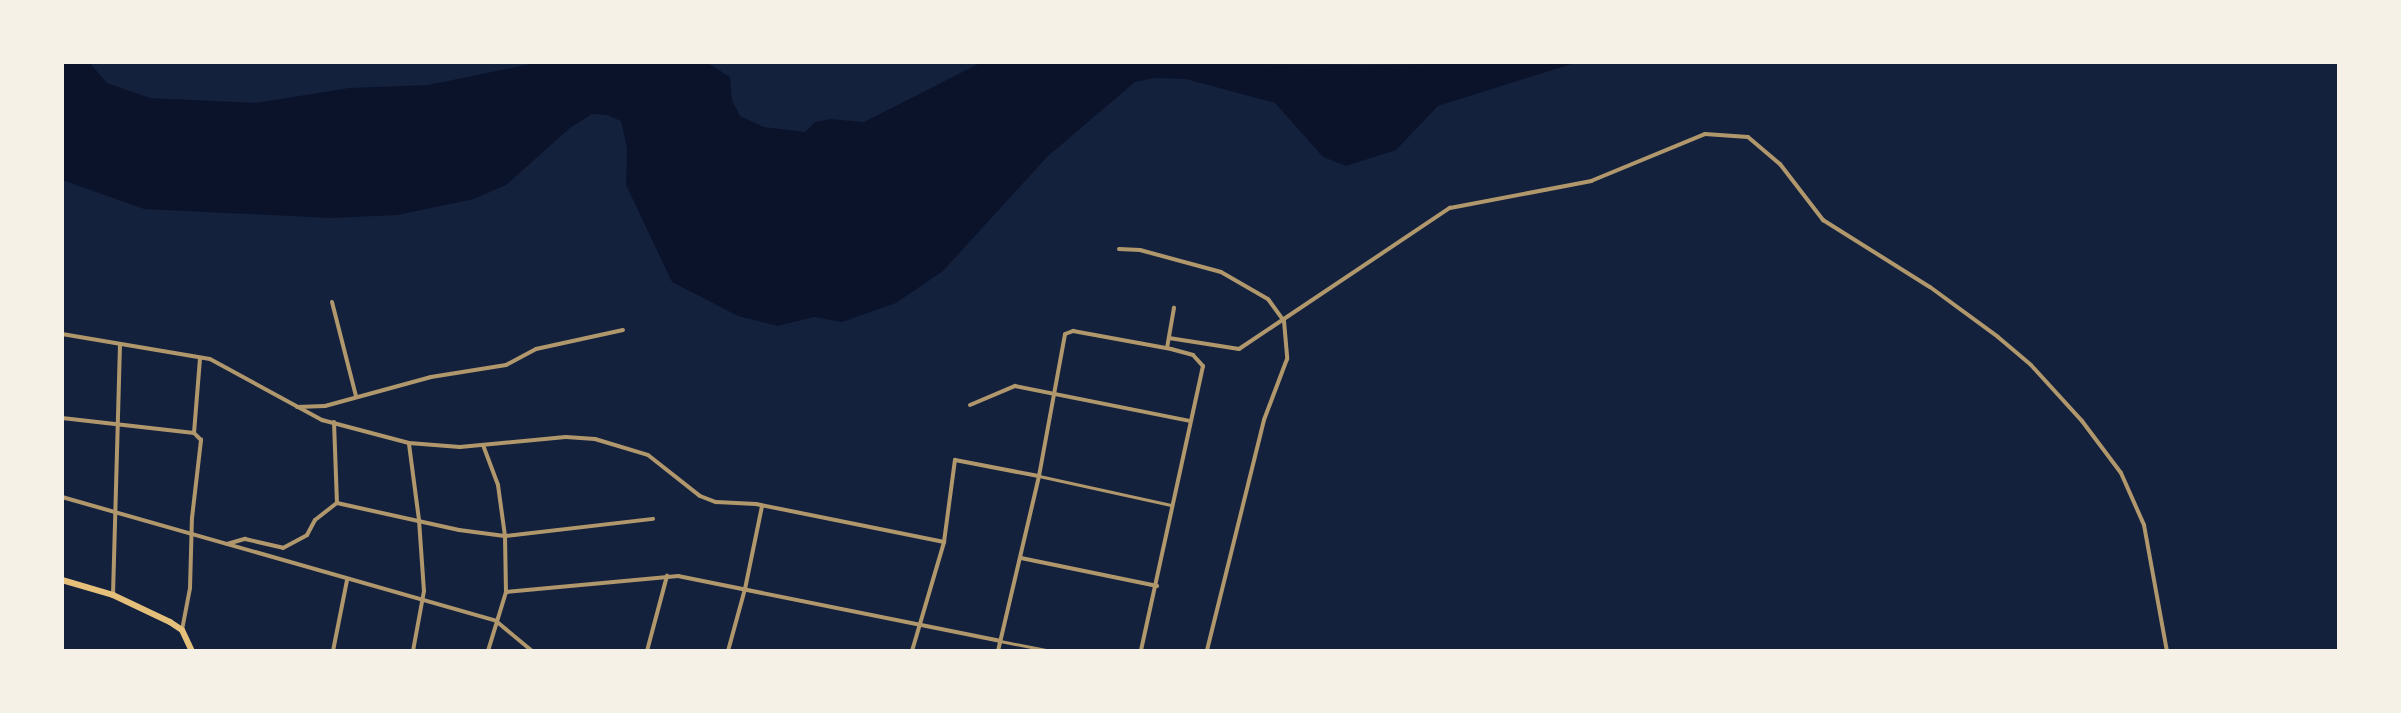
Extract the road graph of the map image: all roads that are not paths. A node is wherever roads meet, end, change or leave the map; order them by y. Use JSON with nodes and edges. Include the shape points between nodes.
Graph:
{"nodes":[{"id":1,"x":1119,"y":249,"type":"dead end"},
{"id":2,"x":332,"y":302,"type":"dead end"},
{"id":3,"x":1174,"y":308,"type":"dead end"},
{"id":4,"x":1284,"y":321,"type":"junction"},
{"id":5,"x":623,"y":330,"type":"dead end"},
{"id":6,"x":62,"y":334,"type":"edge"},
{"id":7,"x":1169,"y":338,"type":"junction"},
{"id":8,"x":120,"y":344,"type":"junction"},
{"id":9,"x":1167,"y":348,"type":"junction"},
{"id":10,"x":200,"y":357,"type":"junction"},
{"id":11,"x":1054,"y":393,"type":"junction"},
{"id":12,"x":356,"y":396,"type":"junction"},
{"id":13,"x":970,"y":405,"type":"dead end"},
{"id":14,"x":296,"y":407,"type":"junction"},
{"id":15,"x":62,"y":418,"type":"edge"},
{"id":16,"x":1190,"y":421,"type":"junction"},
{"id":17,"x":334,"y":422,"type":"junction"},
{"id":18,"x":120,"y":426,"type":"junction"},
{"id":19,"x":194,"y":433,"type":"junction"},
{"id":20,"x":409,"y":443,"type":"junction"},
{"id":21,"x":483,"y":445,"type":"junction"},
{"id":22,"x":1039,"y":476,"type":"junction"},
{"id":23,"x":62,"y":497,"type":"edge"},
{"id":24,"x":337,"y":503,"type":"junction"},
{"id":25,"x":1171,"y":505,"type":"junction"},
{"id":26,"x":762,"y":506,"type":"junction"},
{"id":27,"x":117,"y":514,"type":"junction"},
{"id":28,"x":653,"y":519,"type":"dead end"},
{"id":29,"x":419,"y":520,"type":"junction"},
{"id":30,"x":194,"y":535,"type":"junction"},
{"id":31,"x":505,"y":536,"type":"junction"},
{"id":32,"x":944,"y":542,"type":"junction"},
{"id":33,"x":224,"y":545,"type":"junction"},
{"id":34,"x":1021,"y":558,"type":"junction"},
{"id":35,"x":668,"y":575,"type":"junction"},
{"id":36,"x":62,"y":580,"type":"edge"},
{"id":37,"x":347,"y":580,"type":"junction"},
{"id":38,"x":1157,"y":586,"type":"junction"},
{"id":39,"x":745,"y":589,"type":"junction"},
{"id":40,"x":506,"y":592,"type":"junction"},
{"id":41,"x":113,"y":595,"type":"junction"},
{"id":42,"x":423,"y":602,"type":"junction"},
{"id":43,"x":496,"y":621,"type":"junction"},
{"id":44,"x":920,"y":623,"type":"junction"},
{"id":45,"x":182,"y":630,"type":"junction"},
{"id":46,"x":1000,"y":641,"type":"junction"},
{"id":47,"x":192,"y":651,"type":"edge"},
{"id":48,"x":333,"y":651,"type":"edge"},
{"id":49,"x":413,"y":651,"type":"edge"},
{"id":50,"x":488,"y":651,"type":"edge"},
{"id":51,"x":532,"y":651,"type":"edge"},
{"id":52,"x":647,"y":651,"type":"edge"},
{"id":53,"x":728,"y":651,"type":"edge"},
{"id":54,"x":912,"y":651,"type":"edge"},
{"id":55,"x":998,"y":651,"type":"edge"},
{"id":56,"x":1051,"y":651,"type":"edge"},
{"id":57,"x":1141,"y":651,"type":"edge"},
{"id":58,"x":1207,"y":651,"type":"edge"},
{"id":59,"x":2167,"y":651,"type":"edge"}],
"edges":[{"from":1,"to":4,"type":"street","via":[[1221,272],[1268,299]]},
{"from":2,"to":12,"type":"street"},
{"from":3,"to":7,"type":"street"},
{"from":4,"to":7,"type":"street","via":[[1239,349]]},
{"from":4,"to":58,"type":"street","via":[[1287,359],[1264,420]]},
{"from":4,"to":59,"type":"street","via":[[1365,261],[1450,208],[1591,181],[1705,134],[1748,137],[1780,164],[1823,220],[1998,337],[2082,421],[2121,473],[2144,525]]},
{"from":5,"to":12,"type":"street","via":[[536,349],[506,365]]},
{"from":6,"to":8,"type":"street"},
{"from":7,"to":9,"type":"street"},
{"from":8,"to":10,"type":"street"},
{"from":8,"to":18,"type":"street"},
{"from":9,"to":11,"type":"street","via":[[1073,331],[1065,334]]},
{"from":9,"to":16,"type":"street","via":[[1193,355],[1203,366]]},
{"from":10,"to":14,"type":"street"},
{"from":10,"to":19,"type":"street"},
{"from":11,"to":13,"type":"street","via":[[1015,386]]},
{"from":11,"to":16,"type":"street"},
{"from":11,"to":22,"type":"street"},
{"from":12,"to":14,"type":"street","via":[[325,406]]},
{"from":14,"to":17,"type":"street"},
{"from":15,"to":18,"type":"street"},
{"from":16,"to":25,"type":"street"},
{"from":17,"to":20,"type":"street"},
{"from":17,"to":24,"type":"street"},
{"from":18,"to":19,"type":"street"},
{"from":18,"to":27,"type":"street"},
{"from":19,"to":30,"type":"street","via":[[201,440]]},
{"from":20,"to":21,"type":"street"},
{"from":20,"to":29,"type":"street"},
{"from":21,"to":26,"type":"street","via":[[595,439],[648,455],[700,496]]},
{"from":21,"to":31,"type":"street","via":[[498,485]]},
{"from":22,"to":25,"type":"street"},
{"from":22,"to":32,"type":"street","via":[[955,460]]},
{"from":22,"to":34,"type":"street"},
{"from":23,"to":27,"type":"street"},
{"from":24,"to":29,"type":"street"},
{"from":24,"to":33,"type":"street","via":[[315,520],[307,535],[283,548],[245,539]]},
{"from":25,"to":38,"type":"street"},
{"from":26,"to":32,"type":"street"},
{"from":26,"to":39,"type":"street"},
{"from":27,"to":30,"type":"street"},
{"from":27,"to":41,"type":"street"},
{"from":28,"to":31,"type":"street"},
{"from":29,"to":31,"type":"street"},
{"from":29,"to":42,"type":"street"},
{"from":30,"to":33,"type":"street"},
{"from":30,"to":45,"type":"street"},
{"from":31,"to":40,"type":"street"},
{"from":32,"to":44,"type":"street"},
{"from":33,"to":37,"type":"street"},
{"from":34,"to":38,"type":"street"},
{"from":34,"to":46,"type":"street"},
{"from":35,"to":39,"type":"street"},
{"from":35,"to":40,"type":"street"},
{"from":35,"to":52,"type":"street"},
{"from":36,"to":41,"type":"main road"},
{"from":37,"to":42,"type":"street"},
{"from":37,"to":48,"type":"street"},
{"from":38,"to":57,"type":"street"},
{"from":39,"to":44,"type":"street"},
{"from":39,"to":53,"type":"street"},
{"from":40,"to":43,"type":"street"},
{"from":41,"to":45,"type":"main road"},
{"from":42,"to":43,"type":"street"},
{"from":42,"to":49,"type":"street"},
{"from":43,"to":50,"type":"street"},
{"from":43,"to":51,"type":"street"},
{"from":44,"to":46,"type":"street"},
{"from":44,"to":54,"type":"street"},
{"from":45,"to":47,"type":"main road"},
{"from":46,"to":55,"type":"street"},
{"from":46,"to":56,"type":"street"}]}
